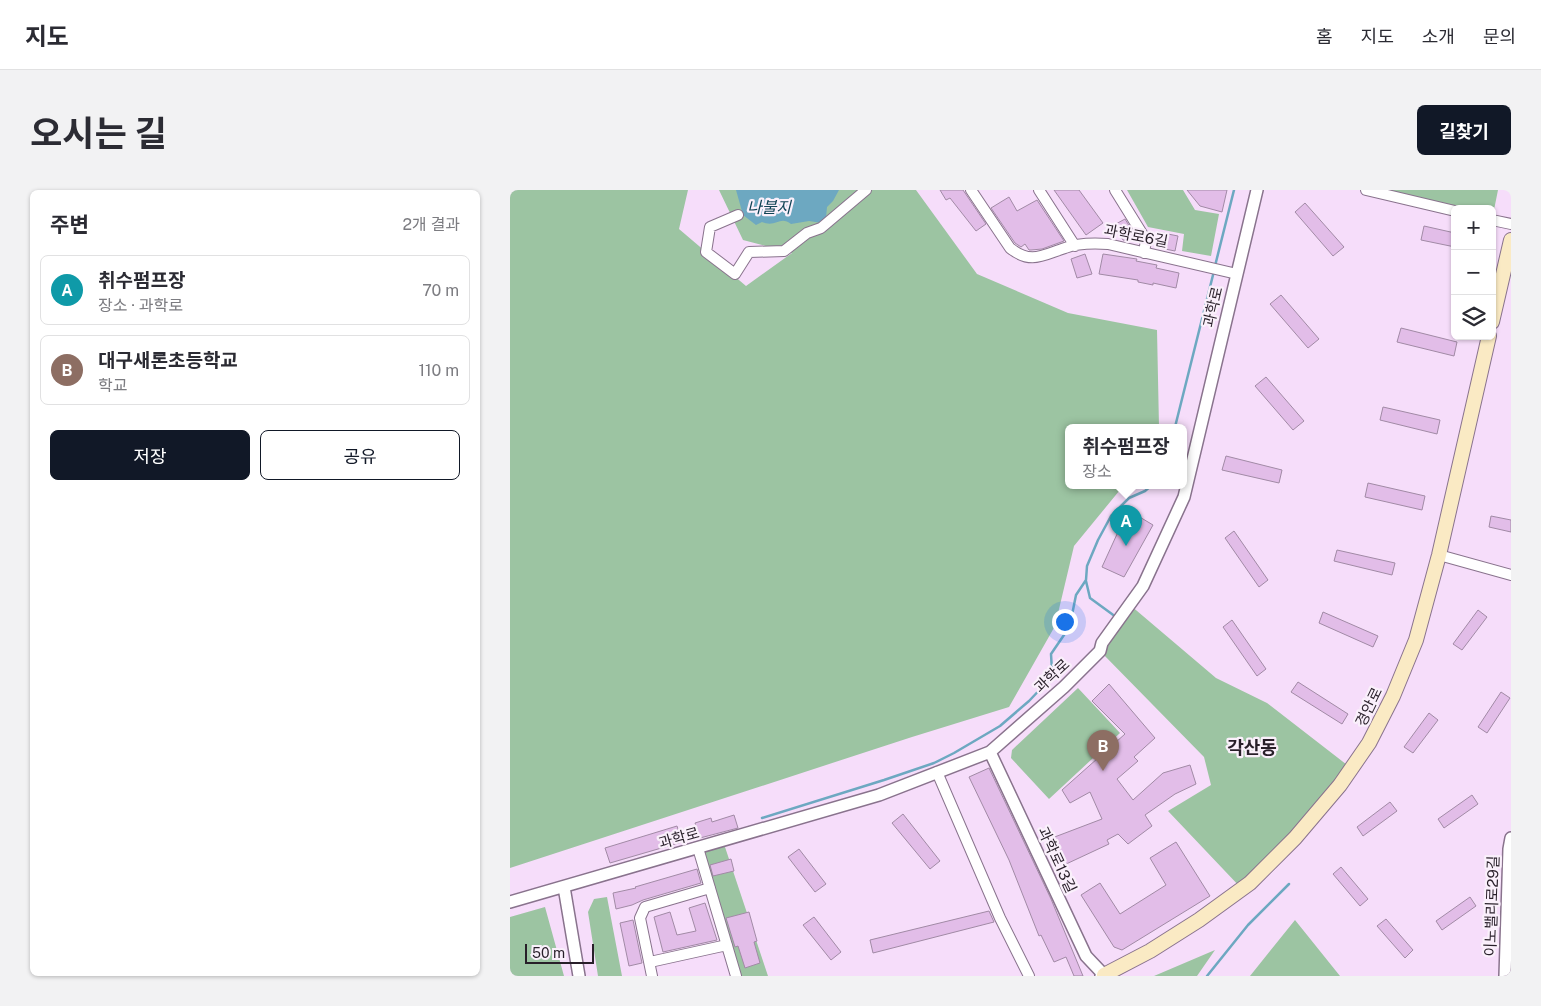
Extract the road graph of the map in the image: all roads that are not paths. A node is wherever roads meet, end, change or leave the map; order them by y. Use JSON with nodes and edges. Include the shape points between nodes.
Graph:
{"nodes":[{"id":1,"x":866,"y":190,"type":"edge"},
{"id":2,"x":971,"y":190,"type":"edge"},
{"id":3,"x":1039,"y":190,"type":"edge"},
{"id":4,"x":1115,"y":190,"type":"edge"},
{"id":5,"x":1256,"y":190,"type":"edge"},
{"id":6,"x":1366,"y":190,"type":"edge"},
{"id":7,"x":1451,"y":210,"type":"edge"},
{"id":8,"x":738,"y":215,"type":"dead end"},
{"id":9,"x":1496,"y":221,"type":"edge"},
{"id":10,"x":1511,"y":224,"type":"edge"},
{"id":11,"x":1511,"y":240,"type":"edge"},
{"id":12,"x":1075,"y":246,"type":"junction"},
{"id":13,"x":1144,"y":253,"type":"junction"},
{"id":14,"x":1237,"y":274,"type":"junction"},
{"id":15,"x":1496,"y":305,"type":"edge"},
{"id":16,"x":1488,"y":340,"type":"edge"},
{"id":17,"x":1187,"y":484,"type":"edge"},
{"id":18,"x":1186,"y":489,"type":"edge"},
{"id":19,"x":1439,"y":555,"type":"junction"},
{"id":20,"x":1511,"y":575,"type":"edge"},
{"id":21,"x":990,"y":752,"type":"junction"},
{"id":22,"x":937,"y":772,"type":"junction"},
{"id":23,"x":1511,"y":838,"type":"edge"},
{"id":24,"x":698,"y":848,"type":"junction"},
{"id":25,"x":564,"y":887,"type":"junction"},
{"id":26,"x":710,"y":888,"type":"junction"},
{"id":27,"x":510,"y":902,"type":"edge"},
{"id":28,"x":727,"y":945,"type":"junction"},
{"id":29,"x":650,"y":962,"type":"junction"},
{"id":30,"x":579,"y":976,"type":"edge"},
{"id":31,"x":652,"y":976,"type":"edge"},
{"id":32,"x":736,"y":976,"type":"edge"},
{"id":33,"x":1029,"y":976,"type":"edge"},
{"id":34,"x":1103,"y":976,"type":"edge"},
{"id":35,"x":1505,"y":976,"type":"edge"}],
"edges":[{"from":1,"to":8,"type":"street","via":[[821,228],[807,233],[784,251],[749,252],[735,274],[706,252],[710,227]]},
{"from":2,"to":12,"type":"street","name":"과학로6길","via":[[1017,254],[1037,258]]},
{"from":3,"to":12,"type":"street"},
{"from":4,"to":13,"type":"street","via":[[1146,240]]},
{"from":5,"to":14,"type":"street","name":"과학로"},
{"from":6,"to":7,"type":"street"},
{"from":9,"to":10,"type":"street"},
{"from":11,"to":15,"type":"main road"},
{"from":12,"to":13,"type":"street","name":"과학로6길","via":[[1108,244]]},
{"from":13,"to":14,"type":"street","name":"과학로6길"},
{"from":14,"to":17,"type":"street","name":"과학로"},
{"from":16,"to":19,"type":"main road","name":"경안로"},
{"from":18,"to":21,"type":"street","name":"과학로","via":[[1143,586],[1102,643],[1100,651]]},
{"from":19,"to":20,"type":"street"},
{"from":19,"to":34,"type":"main road","name":"경안로","via":[[1416,640],[1393,696],[1369,743],[1340,785],[1295,838],[1250,883],[1199,920]]},
{"from":21,"to":22,"type":"street","name":"과학로"},
{"from":21,"to":34,"type":"street","name":"과학로13길","via":[[1086,956]]},
{"from":22,"to":24,"type":"street","name":"과학로","via":[[878,795]]},
{"from":22,"to":33,"type":"street","via":[[1000,918]]},
{"from":23,"to":35,"type":"street","name":"이노밸리로29길"},
{"from":24,"to":25,"type":"street","name":"과학로"},
{"from":24,"to":26,"type":"street"},
{"from":25,"to":27,"type":"street","name":"과학로"},
{"from":25,"to":30,"type":"street"},
{"from":26,"to":28,"type":"street"},
{"from":26,"to":29,"type":"street","via":[[645,907],[640,918]]},
{"from":28,"to":29,"type":"street"},
{"from":28,"to":32,"type":"street"},
{"from":29,"to":31,"type":"street"}]}
